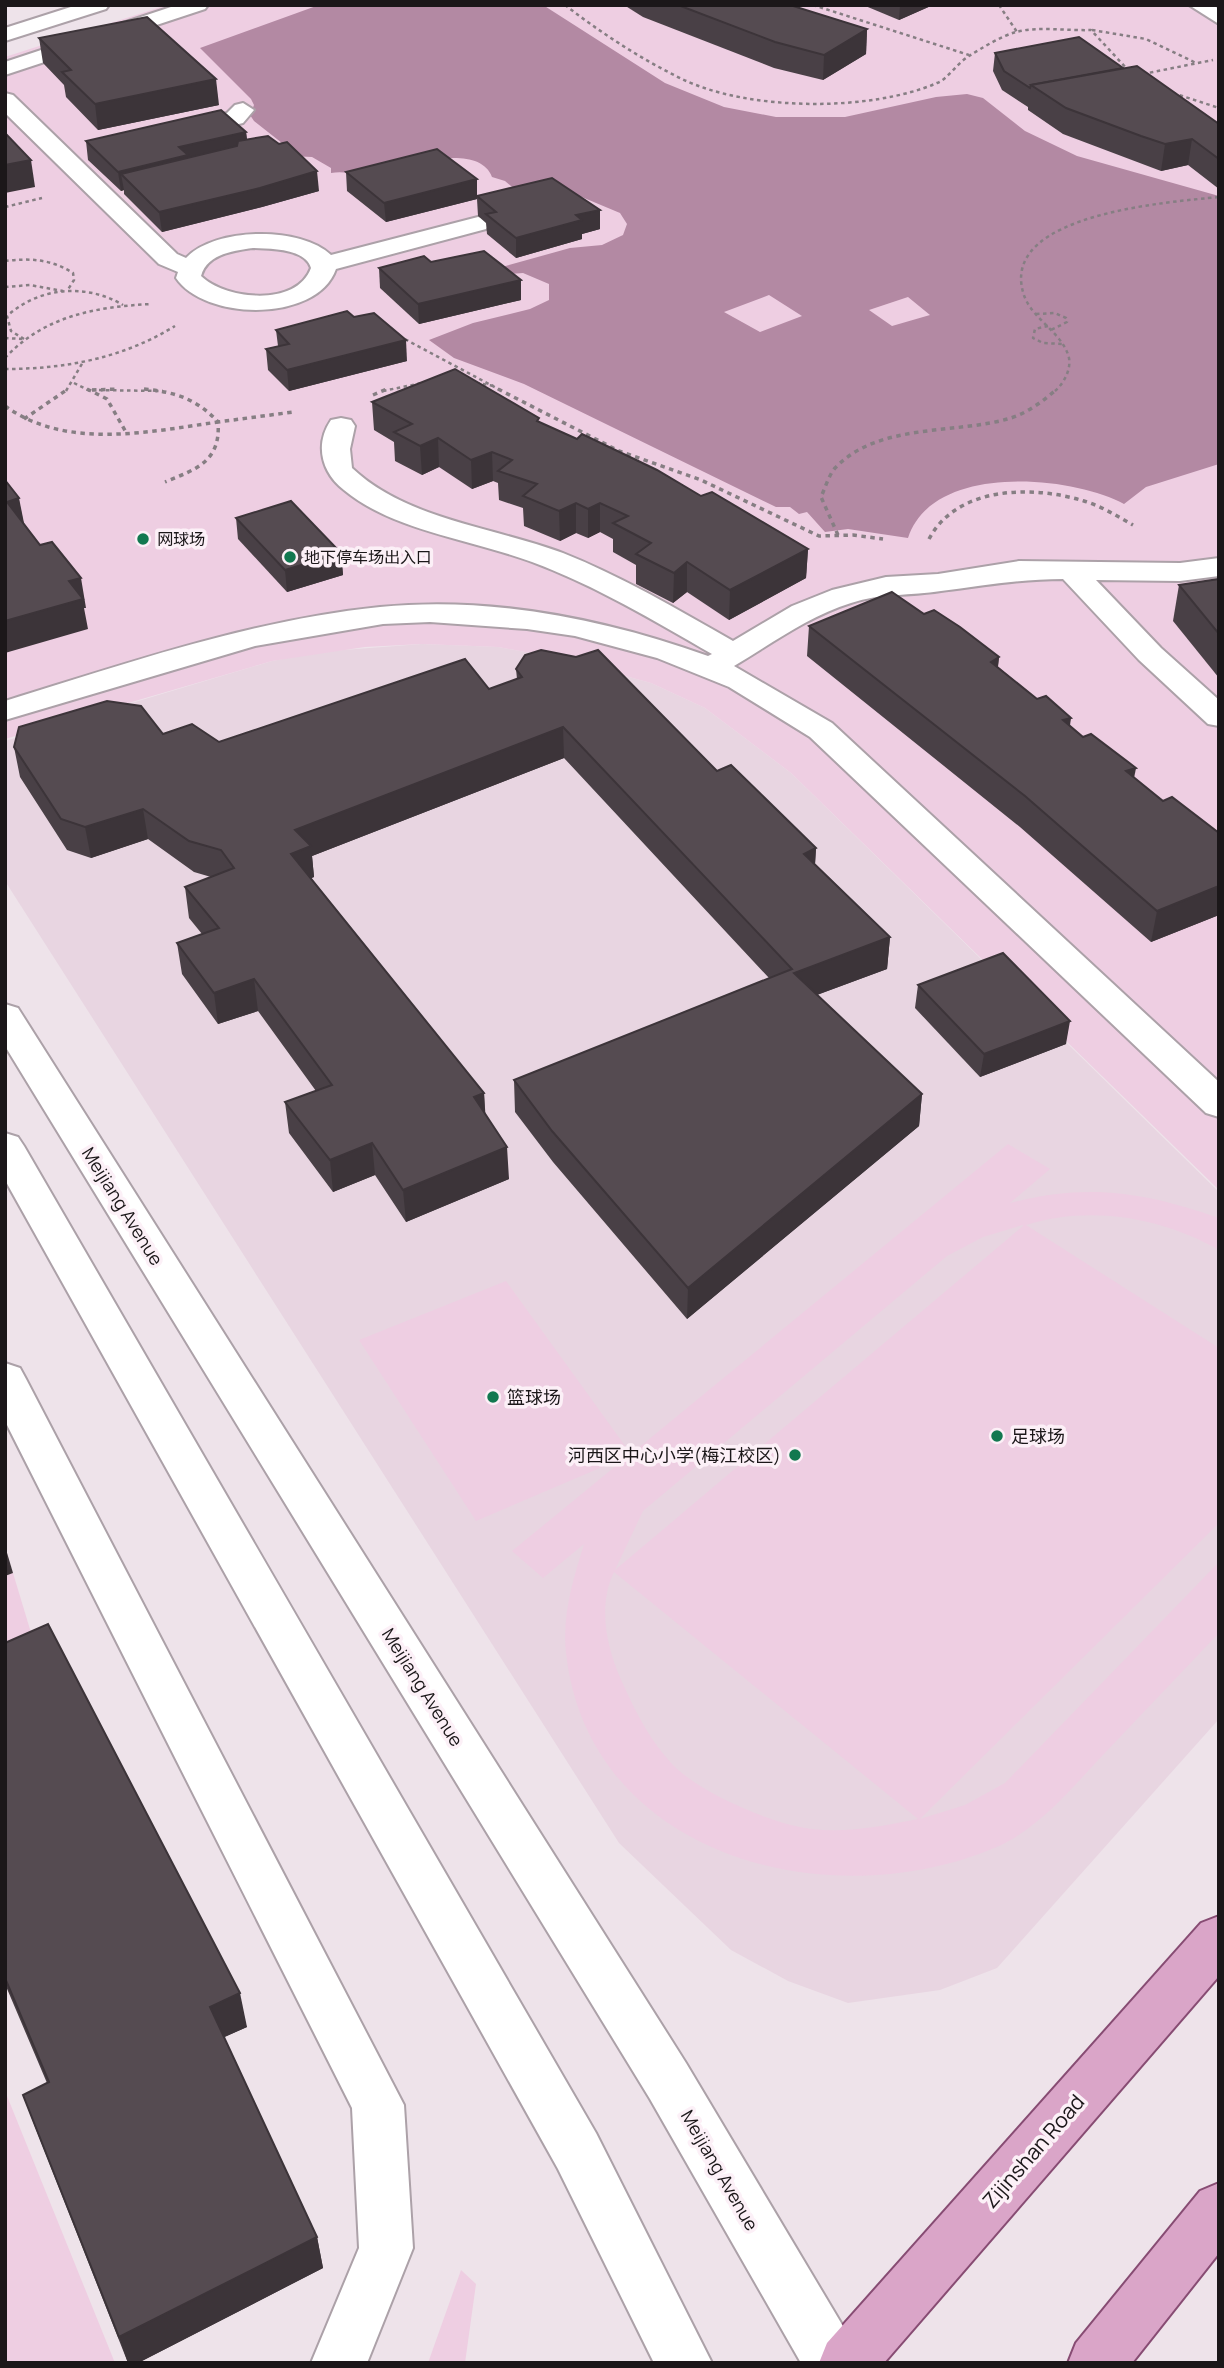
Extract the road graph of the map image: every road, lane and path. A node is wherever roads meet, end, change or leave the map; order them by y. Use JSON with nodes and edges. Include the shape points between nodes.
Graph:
{"nodes":[{"id":1,"x":99,"y":5,"type":"edge"},
{"id":2,"x":198,"y":5,"type":"edge"},
{"id":3,"x":565,"y":5,"type":"edge"},
{"id":4,"x":813,"y":5,"type":"edge"},
{"id":5,"x":999,"y":5,"type":"edge"},
{"id":6,"x":1199,"y":5,"type":"edge"},
{"id":7,"x":1219,"y":18,"type":"edge"},
{"id":8,"x":1091,"y":30,"type":"junction"},
{"id":9,"x":1017,"y":32,"type":"junction"},
{"id":10,"x":5,"y":35,"type":"edge"},
{"id":11,"x":969,"y":56,"type":"junction"},
{"id":12,"x":1219,"y":58,"type":"edge"},
{"id":13,"x":1196,"y":63,"type":"junction"},
{"id":14,"x":5,"y":69,"type":"edge"},
{"id":15,"x":1137,"y":75,"type":"junction"},
{"id":16,"x":1145,"y":80,"type":"edge"},
{"id":17,"x":1168,"y":90,"type":"edge"},
{"id":18,"x":5,"y":100,"type":"edge"},
{"id":19,"x":1219,"y":108,"type":"edge"},
{"id":20,"x":243,"y":110,"type":"dead end"},
{"id":21,"x":157,"y":137,"type":"edge"},
{"id":22,"x":91,"y":152,"type":"edge"},
{"id":23,"x":65,"y":159,"type":"junction"},
{"id":24,"x":1219,"y":197,"type":"edge"},
{"id":25,"x":478,"y":224,"type":"edge"},
{"id":26,"x":5,"y":261,"type":"edge"},
{"id":27,"x":322,"y":265,"type":"junction"},
{"id":28,"x":190,"y":268,"type":"junction"},
{"id":29,"x":5,"y":287,"type":"edge"},
{"id":30,"x":67,"y":292,"type":"junction"},
{"id":31,"x":208,"y":302,"type":"junction"},
{"id":32,"x":123,"y":305,"type":"junction"},
{"id":33,"x":1036,"y":314,"type":"junction"},
{"id":34,"x":1049,"y":328,"type":"junction"},
{"id":35,"x":395,"y":333,"type":"edge"},
{"id":36,"x":5,"y":338,"type":"edge"},
{"id":37,"x":24,"y":339,"type":"junction"},
{"id":38,"x":1062,"y":344,"type":"junction"},
{"id":39,"x":5,"y":358,"type":"edge"},
{"id":40,"x":83,"y":362,"type":"junction"},
{"id":41,"x":5,"y":369,"type":"edge"},
{"id":42,"x":464,"y":381,"type":"edge"},
{"id":43,"x":75,"y":383,"type":"junction"},
{"id":44,"x":426,"y":383,"type":"edge"},
{"id":45,"x":498,"y":386,"type":"junction"},
{"id":46,"x":92,"y":390,"type":"junction"},
{"id":47,"x":5,"y":406,"type":"edge"},
{"id":48,"x":24,"y":419,"type":"junction"},
{"id":49,"x":218,"y":422,"type":"junction"},
{"id":50,"x":341,"y":426,"type":"joint"},
{"id":51,"x":127,"y":434,"type":"junction"},
{"id":52,"x":165,"y":482,"type":"dead end"},
{"id":53,"x":838,"y":536,"type":"junction"},
{"id":54,"x":887,"y":539,"type":"dead end"},
{"id":55,"x":1219,"y":567,"type":"edge"},
{"id":56,"x":1069,"y":569,"type":"junction"},
{"id":57,"x":723,"y":661,"type":"junction"},
{"id":58,"x":5,"y":711,"type":"edge"},
{"id":59,"x":1219,"y":717,"type":"edge"},
{"id":60,"x":5,"y":1016,"type":"edge"},
{"id":61,"x":1219,"y":1104,"type":"edge"},
{"id":62,"x":5,"y":1146,"type":"edge"},
{"id":63,"x":5,"y":1379,"type":"edge"},
{"id":64,"x":1219,"y":1939,"type":"edge"},
{"id":65,"x":1219,"y":2210,"type":"edge"},
{"id":66,"x":339,"y":2363,"type":"edge"},
{"id":67,"x":684,"y":2363,"type":"edge"},
{"id":68,"x":833,"y":2363,"type":"edge"},
{"id":69,"x":846,"y":2363,"type":"edge"},
{"id":70,"x":1096,"y":2363,"type":"edge"}],
"edges":[{"from":1,"to":10,"type":"street"},
{"from":2,"to":14,"type":"street"},
{"from":3,"to":11,"type":"path","via":[[598,31],[684,80],[753,100],[842,104],[898,98],[941,82]]},
{"from":4,"to":11,"type":"path"},
{"from":5,"to":9,"type":"path"},
{"from":6,"to":7,"type":"street"},
{"from":8,"to":9,"type":"path"},
{"from":8,"to":13,"type":"path","via":[[1136,36]]},
{"from":8,"to":15,"type":"path"},
{"from":9,"to":11,"type":"path"},
{"from":12,"to":13,"type":"path"},
{"from":13,"to":15,"type":"path"},
{"from":15,"to":16,"type":"path"},
{"from":17,"to":19,"type":"path"},
{"from":18,"to":23,"type":"street"},
{"from":20,"to":21,"type":"street","via":[[235,118]]},
{"from":22,"to":23,"type":"street"},
{"from":23,"to":28,"type":"street","via":[[168,259]]},
{"from":24,"to":33,"type":"path","via":[[1121,208],[1056,232],[1033,251],[1022,272],[1022,291]]},
{"from":25,"to":27,"type":"street"},
{"from":26,"to":30,"type":"path","via":[[58,262],[73,273]]},
{"from":27,"to":28,"type":"street","via":[[311,251],[295,245],[253,241],[212,250]]},
{"from":27,"to":31,"type":"street","via":[[320,280],[291,296]]},
{"from":28,"to":31,"type":"street","via":[[188,278]]},
{"from":29,"to":30,"type":"path","via":[[30,285]]},
{"from":30,"to":32,"type":"path","via":[[90,292]]},
{"from":30,"to":37,"type":"path","via":[[38,296],[14,308],[8,322],[11,331]]},
{"from":31,"to":32,"type":"path"},
{"from":31,"to":40,"type":"path","via":[[150,342]]},
{"from":32,"to":37,"type":"path","via":[[74,314]]},
{"from":33,"to":34,"type":"path"},
{"from":33,"to":34,"type":"path","via":[[1055,313],[1066,318],[1067,322]]},
{"from":34,"to":38,"type":"path"},
{"from":34,"to":38,"type":"path","via":[[1035,330],[1033,338]]},
{"from":35,"to":45,"type":"path"},
{"from":36,"to":37,"type":"path"},
{"from":37,"to":39,"type":"path"},
{"from":38,"to":53,"type":"path","via":[[1068,372],[1056,391],[1029,411],[988,425],[889,438],[866,445],[835,465],[821,497]]},
{"from":40,"to":41,"type":"path"},
{"from":40,"to":43,"type":"path"},
{"from":42,"to":45,"type":"path"},
{"from":43,"to":46,"type":"path"},
{"from":43,"to":48,"type":"path"},
{"from":44,"to":50,"type":"path","via":[[370,396],[351,407]]},
{"from":45,"to":53,"type":"path","via":[[619,451],[701,480],[819,536]]},
{"from":46,"to":49,"type":"path","via":[[167,391],[207,406]]},
{"from":46,"to":51,"type":"path","via":[[107,398]]},
{"from":47,"to":48,"type":"path"},
{"from":48,"to":51,"type":"path","via":[[64,430]]},
{"from":49,"to":51,"type":"path"},
{"from":49,"to":52,"type":"path","via":[[217,449],[207,463]]},
{"from":50,"to":57,"type":"street","via":[[335,454],[340,471],[356,486],[418,515],[537,554],[611,585]]},
{"from":53,"to":54,"type":"path"},
{"from":55,"to":56,"type":"street","via":[[1180,572]]},
{"from":56,"to":57,"type":"street","via":[[1019,570],[842,596],[803,612]]},
{"from":56,"to":59,"type":"street","via":[[1150,654]]},
{"from":57,"to":58,"type":"street","via":[[500,616],[415,614],[338,620],[265,637]]},
{"from":57,"to":61,"type":"street","via":[[762,693],[821,730]]},
{"from":60,"to":68,"type":"street","name":"Meijiang Avenue","via":[[668,2081]]},
{"from":62,"to":67,"type":"street","via":[[577,2151]]},
{"from":63,"to":66,"type":"street","via":[[379,2105],[386,2248]]},
{"from":64,"to":69,"type":"main road","name":"Zijinshan Road"},
{"from":65,"to":70,"type":"main road"}]}
